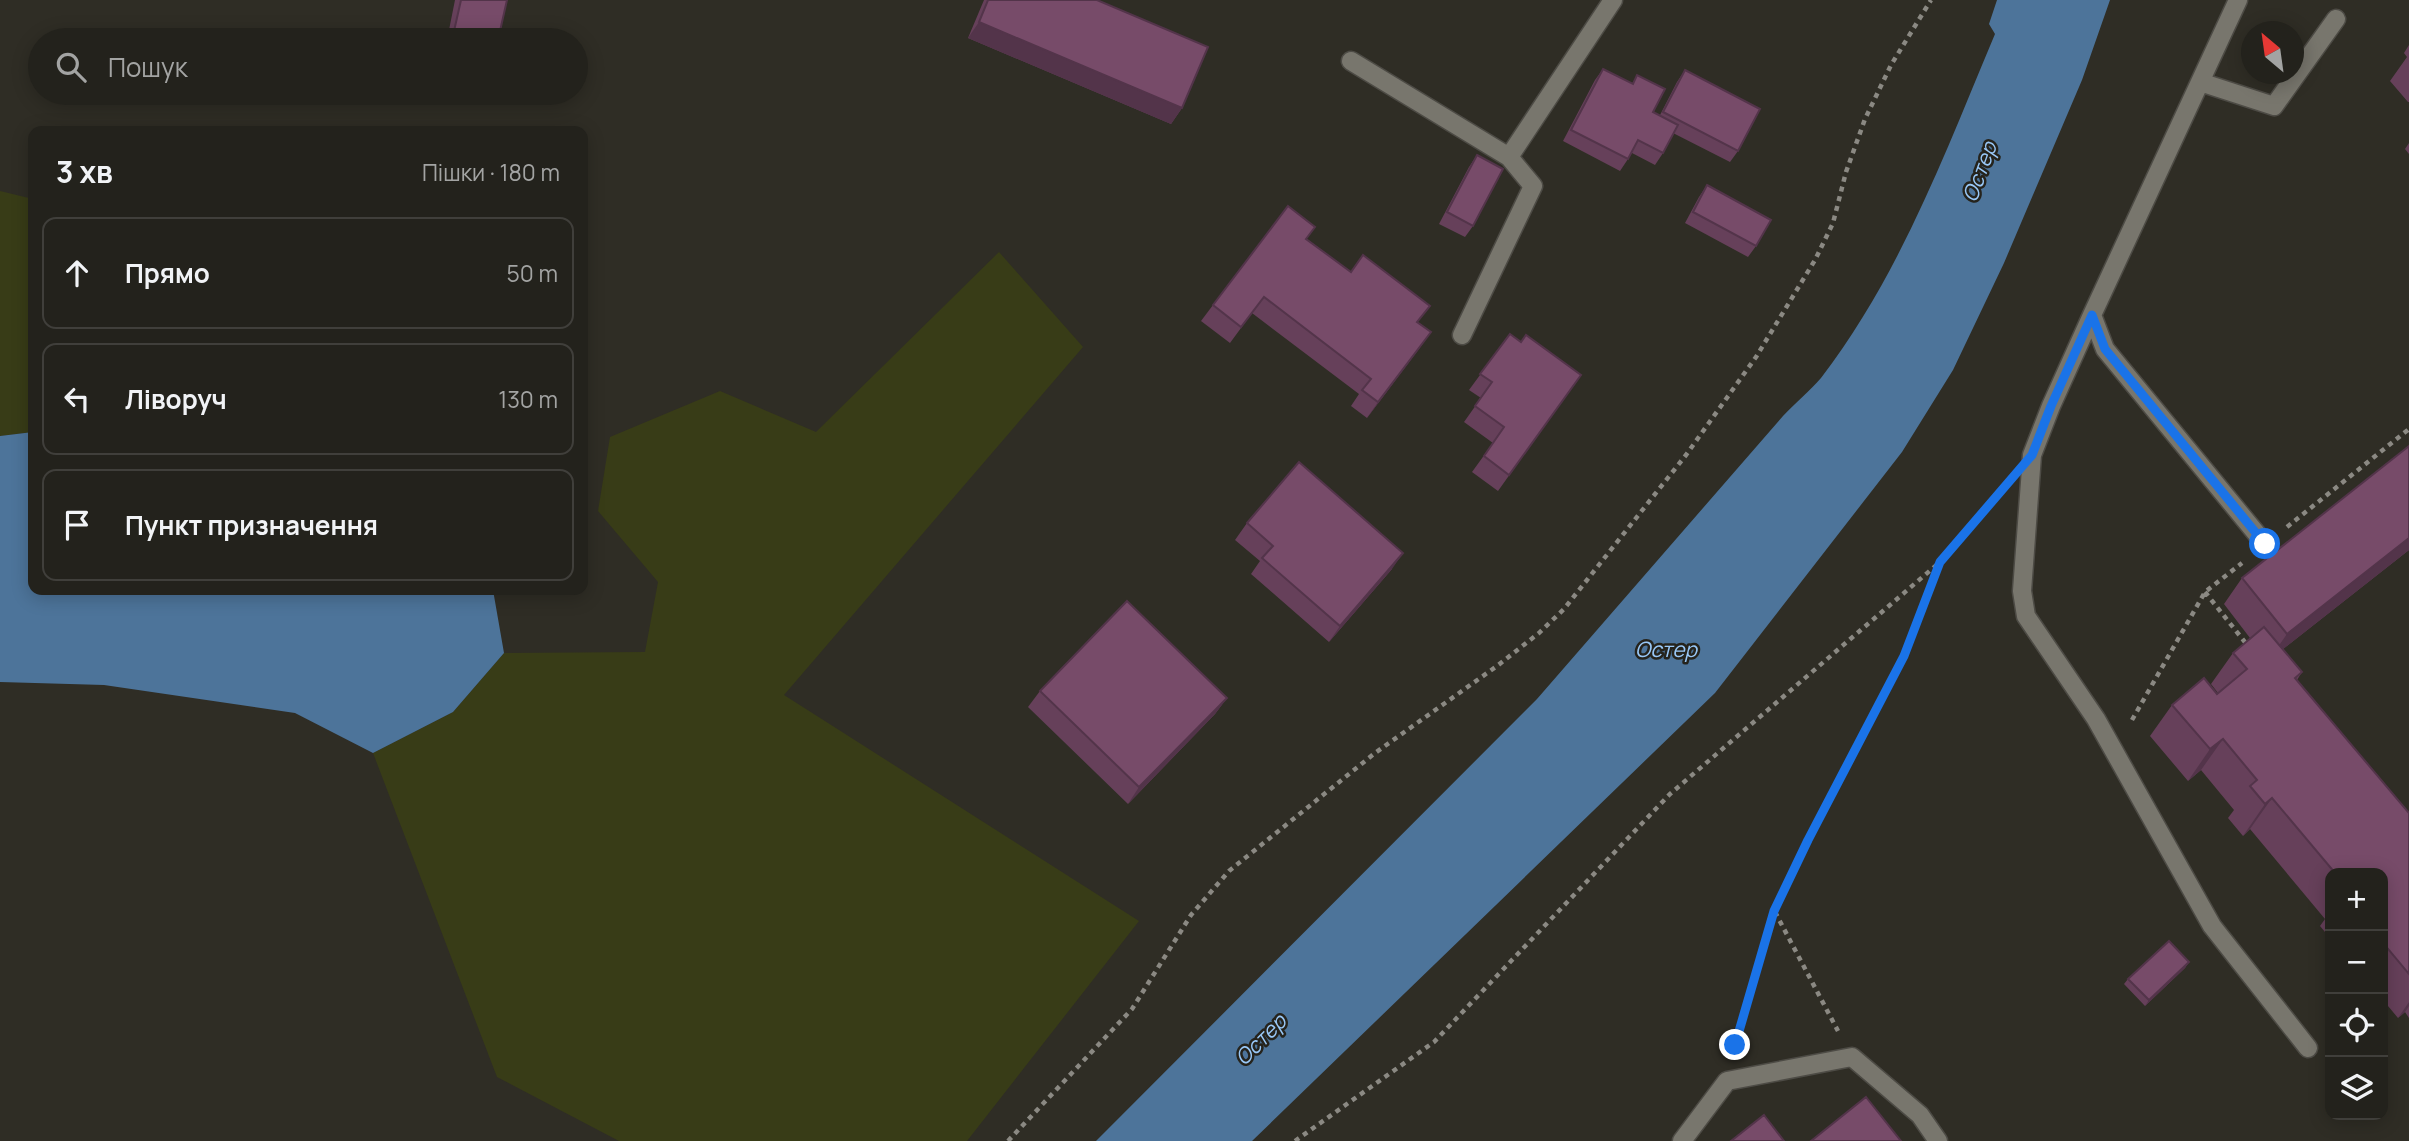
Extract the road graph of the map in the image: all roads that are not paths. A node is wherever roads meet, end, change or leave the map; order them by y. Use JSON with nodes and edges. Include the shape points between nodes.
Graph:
{"nodes":[{"id":1,"x":1613,"y":0,"type":"edge"},
{"id":2,"x":2238,"y":0,"type":"edge"},
{"id":3,"x":2336,"y":19,"type":"dead end"},
{"id":4,"x":1351,"y":61,"type":"dead end"},
{"id":5,"x":2200,"y":82,"type":"junction"},
{"id":6,"x":1509,"y":157,"type":"junction"},
{"id":7,"x":2092,"y":315,"type":"junction"},
{"id":8,"x":1462,"y":335,"type":"dead end"},
{"id":9,"x":2265,"y":544,"type":"road end"},
{"id":10,"x":2308,"y":1048,"type":"dead end"},
{"id":11,"x":1682,"y":1141,"type":"edge"},
{"id":12,"x":1938,"y":1141,"type":"edge"}],
"edges":[{"from":1,"to":6,"type":"lane"},
{"from":2,"to":5,"type":"lane"},
{"from":3,"to":5,"type":"lane","via":[[2274,106]]},
{"from":4,"to":6,"type":"lane"},
{"from":5,"to":7,"type":"lane"},
{"from":6,"to":8,"type":"lane","via":[[1533,186]]},
{"from":7,"to":9,"type":"lane","via":[[2105,349]]},
{"from":7,"to":10,"type":"lane","via":[[2032,455],[2022,591],[2026,616],[2096,719],[2212,926]]},
{"from":11,"to":12,"type":"lane","via":[[1727,1081],[1852,1057],[1920,1115]]}]}
